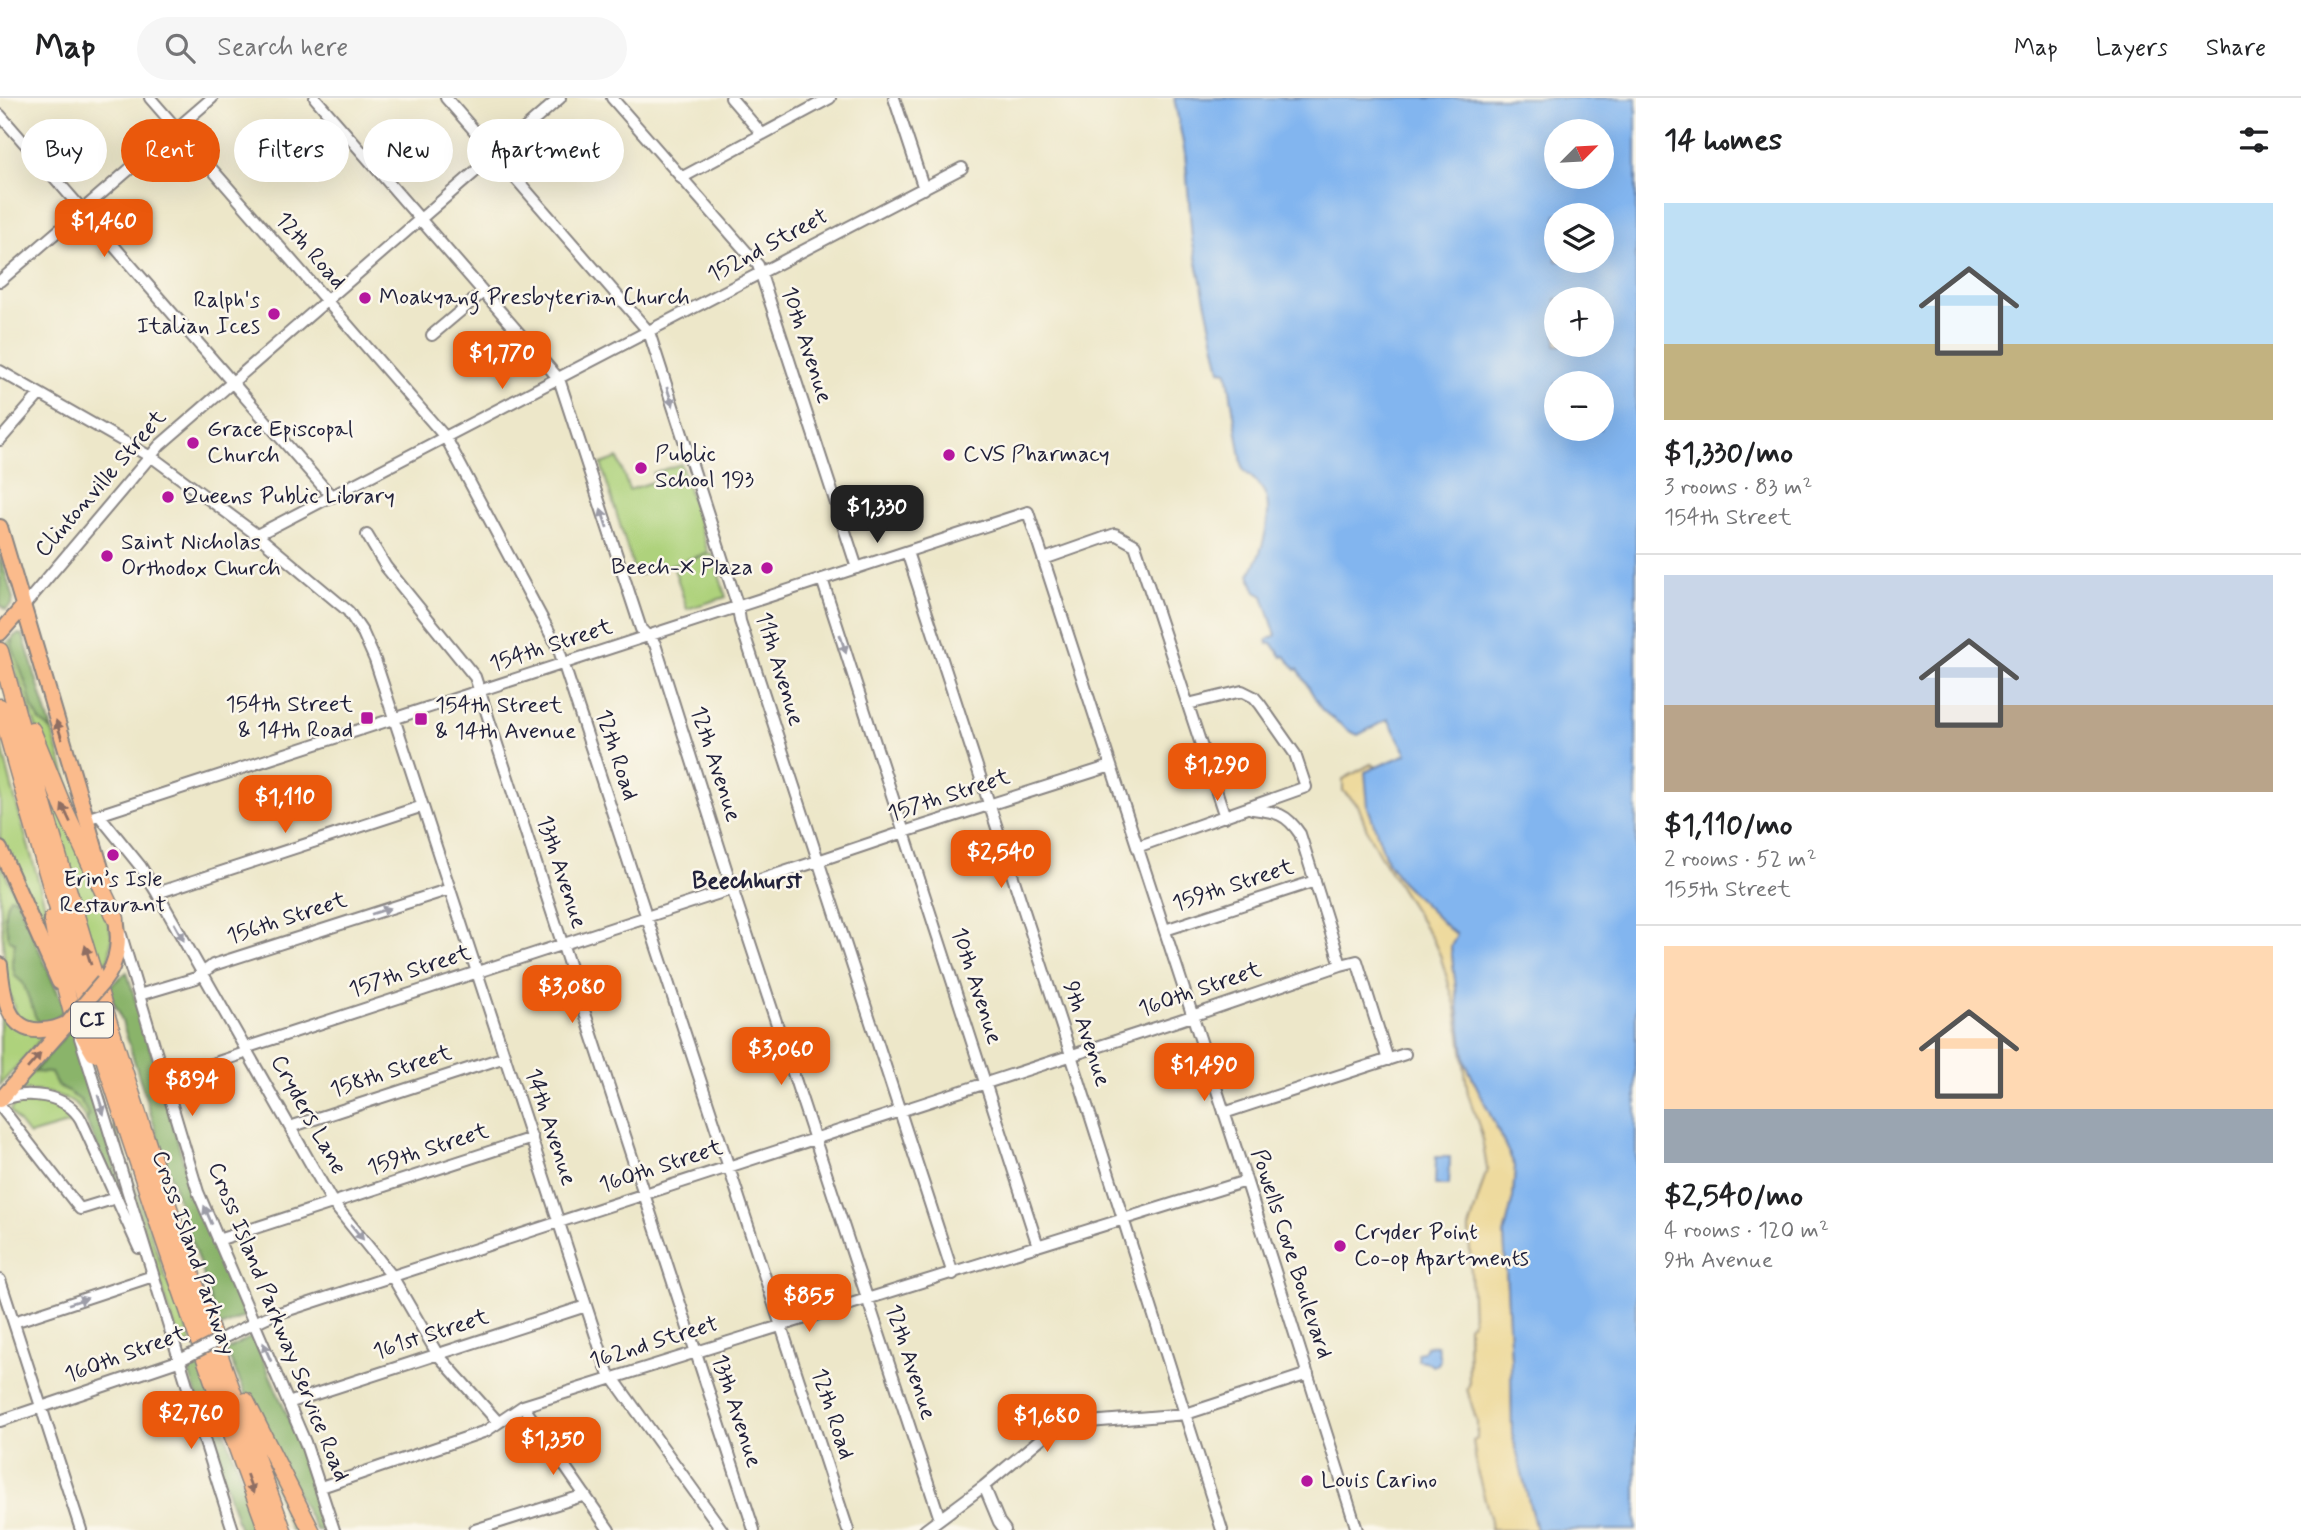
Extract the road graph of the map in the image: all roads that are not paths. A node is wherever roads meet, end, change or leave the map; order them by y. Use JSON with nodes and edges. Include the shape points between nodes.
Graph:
{"nodes":[{"id":1,"x":150,"y":98,"type":"edge"},
{"id":2,"x":212,"y":98,"type":"edge"},
{"id":3,"x":315,"y":98,"type":"edge"},
{"id":4,"x":446,"y":98,"type":"edge"},
{"id":5,"x":560,"y":98,"type":"edge"},
{"id":6,"x":612,"y":98,"type":"edge"},
{"id":7,"x":731,"y":98,"type":"edge"},
{"id":8,"x":830,"y":98,"type":"edge"},
{"id":9,"x":894,"y":98,"type":"edge"},
{"id":10,"x":0,"y":115,"type":"edge"},
{"id":11,"x":168,"y":119,"type":"edge"},
{"id":12,"x":188,"y":119,"type":"edge"},
{"id":13,"x":536,"y":119,"type":"edge"},
{"id":14,"x":467,"y":122,"type":"edge"},
{"id":15,"x":762,"y":135,"type":"junction"},
{"id":16,"x":962,"y":168,"type":"dead end"},
{"id":17,"x":121,"y":176,"type":"edge"},
{"id":18,"x":681,"y":178,"type":"junction"},
{"id":19,"x":220,"y":179,"type":"edge"},
{"id":20,"x":467,"y":179,"type":"edge"},
{"id":21,"x":519,"y":182,"type":"edge"},
{"id":22,"x":924,"y":189,"type":"junction"},
{"id":23,"x":82,"y":210,"type":"junction"},
{"id":24,"x":420,"y":220,"type":"junction"},
{"id":25,"x":761,"y":274,"type":"junction"},
{"id":26,"x":0,"y":281,"type":"edge"},
{"id":27,"x":483,"y":292,"type":"junction"},
{"id":28,"x":326,"y":301,"type":"junction"},
{"id":29,"x":649,"y":332,"type":"junction"},
{"id":30,"x":432,"y":335,"type":"dead end"},
{"id":31,"x":0,"y":371,"type":"edge"},
{"id":32,"x":559,"y":379,"type":"junction"},
{"id":33,"x":232,"y":382,"type":"junction"},
{"id":34,"x":39,"y":395,"type":"junction"},
{"id":35,"x":446,"y":438,"type":"junction"},
{"id":36,"x":0,"y":440,"type":"edge"},
{"id":37,"x":149,"y":457,"type":"junction"},
{"id":38,"x":332,"y":497,"type":"junction"},
{"id":39,"x":1028,"y":512,"type":"joint"},
{"id":40,"x":0,"y":527,"type":"edge"},
{"id":41,"x":257,"y":535,"type":"junction"},
{"id":42,"x":367,"y":535,"type":"dead end"},
{"id":43,"x":907,"y":552,"type":"junction"},
{"id":44,"x":1044,"y":559,"type":"junction"},
{"id":45,"x":856,"y":568,"type":"junction"},
{"id":46,"x":822,"y":579,"type":"junction"},
{"id":47,"x":23,"y":607,"type":"junction"},
{"id":48,"x":738,"y":607,"type":"junction"},
{"id":49,"x":0,"y":633,"type":"edge"},
{"id":50,"x":647,"y":636,"type":"junction"},
{"id":51,"x":0,"y":642,"type":"edge"},
{"id":52,"x":0,"y":650,"type":"edge"},
{"id":53,"x":564,"y":663,"type":"junction"},
{"id":54,"x":480,"y":691,"type":"junction"},
{"id":55,"x":1188,"y":704,"type":"junction"},
{"id":56,"x":0,"y":707,"type":"edge"},
{"id":57,"x":395,"y":719,"type":"junction"},
{"id":58,"x":1111,"y":766,"type":"junction"},
{"id":59,"x":423,"y":806,"type":"junction"},
{"id":60,"x":989,"y":806,"type":"junction"},
{"id":61,"x":1249,"y":808,"type":"junction"},
{"id":62,"x":92,"y":817,"type":"junction"},
{"id":63,"x":1225,"y":817,"type":"junction"},
{"id":64,"x":904,"y":832,"type":"junction"},
{"id":65,"x":37,"y":838,"type":"junction"},
{"id":66,"x":1137,"y":847,"type":"junction"},
{"id":67,"x":0,"y":849,"type":"edge"},
{"id":68,"x":818,"y":861,"type":"junction"},
{"id":69,"x":1315,"y":881,"type":"junction"},
{"id":70,"x":450,"y":889,"type":"junction"},
{"id":71,"x":733,"y":889,"type":"junction"},
{"id":72,"x":157,"y":893,"type":"junction"},
{"id":73,"x":648,"y":917,"type":"junction"},
{"id":74,"x":117,"y":919,"type":"junction"},
{"id":75,"x":1165,"y":930,"type":"junction"},
{"id":76,"x":563,"y":944,"type":"junction"},
{"id":77,"x":0,"y":965,"type":"edge"},
{"id":78,"x":1341,"y":965,"type":"junction"},
{"id":79,"x":478,"y":972,"type":"junction"},
{"id":80,"x":201,"y":973,"type":"junction"},
{"id":81,"x":139,"y":995,"type":"junction"},
{"id":82,"x":1192,"y":1016,"type":"junction"},
{"id":83,"x":70,"y":1020,"type":"junction"},
{"id":84,"x":247,"y":1049,"type":"junction"},
{"id":85,"x":1405,"y":1054,"type":"dead end"},
{"id":86,"x":1071,"y":1055,"type":"junction"},
{"id":87,"x":505,"y":1057,"type":"junction"},
{"id":88,"x":1388,"y":1060,"type":"junction"},
{"id":89,"x":164,"y":1080,"type":"junction"},
{"id":90,"x":985,"y":1083,"type":"junction"},
{"id":91,"x":0,"y":1102,"type":"edge"},
{"id":92,"x":900,"y":1111,"type":"junction"},
{"id":93,"x":1224,"y":1113,"type":"junction"},
{"id":94,"x":290,"y":1126,"type":"junction"},
{"id":95,"x":532,"y":1138,"type":"junction"},
{"id":96,"x":814,"y":1139,"type":"junction"},
{"id":97,"x":729,"y":1167,"type":"junction"},
{"id":98,"x":1246,"y":1181,"type":"junction"},
{"id":99,"x":643,"y":1195,"type":"junction"},
{"id":100,"x":116,"y":1198,"type":"junction"},
{"id":101,"x":150,"y":1201,"type":"junction"},
{"id":102,"x":333,"y":1203,"type":"junction"},
{"id":103,"x":1123,"y":1219,"type":"junction"},
{"id":104,"x":559,"y":1222,"type":"junction"},
{"id":105,"x":219,"y":1240,"type":"junction"},
{"id":106,"x":1038,"y":1246,"type":"junction"},
{"id":107,"x":953,"y":1274,"type":"junction"},
{"id":108,"x":153,"y":1276,"type":"junction"},
{"id":109,"x":392,"y":1276,"type":"junction"},
{"id":110,"x":0,"y":1280,"type":"edge"},
{"id":111,"x":867,"y":1299,"type":"junction"},
{"id":112,"x":586,"y":1306,"type":"junction"},
{"id":113,"x":14,"y":1322,"type":"junction"},
{"id":114,"x":254,"y":1323,"type":"junction"},
{"id":115,"x":781,"y":1326,"type":"junction"},
{"id":116,"x":210,"y":1327,"type":"junction"},
{"id":117,"x":695,"y":1353,"type":"junction"},
{"id":118,"x":438,"y":1355,"type":"junction"},
{"id":119,"x":178,"y":1362,"type":"junction"},
{"id":120,"x":1308,"y":1374,"type":"junction"},
{"id":121,"x":611,"y":1378,"type":"junction"},
{"id":122,"x":288,"y":1403,"type":"junction"},
{"id":123,"x":523,"y":1406,"type":"junction"},
{"id":124,"x":41,"y":1408,"type":"junction"},
{"id":125,"x":1186,"y":1415,"type":"junction"},
{"id":126,"x":0,"y":1421,"type":"edge"},
{"id":127,"x":498,"y":1422,"type":"junction"},
{"id":128,"x":984,"y":1486,"type":"junction"},
{"id":129,"x":321,"y":1487,"type":"junction"},
{"id":130,"x":585,"y":1495,"type":"junction"},
{"id":131,"x":940,"y":1520,"type":"junction"},
{"id":132,"x":81,"y":1530,"type":"edge"},
{"id":133,"x":233,"y":1530,"type":"edge"},
{"id":134,"x":267,"y":1530,"type":"edge"},
{"id":135,"x":283,"y":1530,"type":"edge"},
{"id":136,"x":312,"y":1530,"type":"edge"},
{"id":137,"x":334,"y":1530,"type":"edge"},
{"id":138,"x":475,"y":1530,"type":"edge"},
{"id":139,"x":609,"y":1530,"type":"edge"},
{"id":140,"x":722,"y":1530,"type":"edge"},
{"id":141,"x":754,"y":1530,"type":"edge"},
{"id":142,"x":848,"y":1530,"type":"edge"},
{"id":143,"x":925,"y":1530,"type":"edge"},
{"id":144,"x":1005,"y":1530,"type":"edge"},
{"id":145,"x":1222,"y":1530,"type":"edge"},
{"id":146,"x":1357,"y":1530,"type":"edge"}],
"edges":[{"from":1,"to":11,"type":"street","name":"12th Road"},
{"from":2,"to":12,"type":"street"},
{"from":3,"to":24,"type":"street","name":"12th Avenue"},
{"from":4,"to":14,"type":"street","name":"11th Avenue"},
{"from":5,"to":13,"type":"street","name":"Clintonville Street"},
{"from":6,"to":18,"type":"street","name":"10th Avenue"},
{"from":7,"to":15,"type":"street"},
{"from":8,"to":15,"type":"street"},
{"from":9,"to":22,"type":"street"},
{"from":10,"to":23,"type":"street"},
{"from":15,"to":18,"type":"street"},
{"from":16,"to":22,"type":"street","name":"152nd Street"},
{"from":17,"to":23,"type":"street"},
{"from":18,"to":25,"type":"street","name":"10th Avenue"},
{"from":19,"to":28,"type":"street","name":"12th Road"},
{"from":20,"to":24,"type":"street","name":"Clintonville Street"},
{"from":21,"to":29,"type":"street","name":"11th Avenue"},
{"from":22,"to":25,"type":"street","name":"152nd Street"},
{"from":23,"to":26,"type":"street"},
{"from":23,"to":33,"type":"street"},
{"from":24,"to":27,"type":"street","name":"12th Avenue"},
{"from":24,"to":28,"type":"street","name":"Clintonville Street"},
{"from":25,"to":29,"type":"street","name":"152nd Street"},
{"from":25,"to":45,"type":"street","name":"10th Avenue"},
{"from":27,"to":30,"type":"street"},
{"from":27,"to":32,"type":"street","name":"12th Avenue"},
{"from":28,"to":33,"type":"street","name":"Clintonville Street"},
{"from":28,"to":35,"type":"street","name":"12th Road"},
{"from":29,"to":32,"type":"street","name":"152nd Street"},
{"from":29,"to":48,"type":"street","name":"11th Avenue","one_way":true},
{"from":31,"to":34,"type":"street","name":"14th Avenue"},
{"from":32,"to":35,"type":"street","name":"152nd Street"},
{"from":50,"to":32,"type":"street","name":"12th Avenue","one_way":true},
{"from":33,"to":37,"type":"street","name":"Clintonville Street"},
{"from":33,"to":38,"type":"street"},
{"from":34,"to":36,"type":"street"},
{"from":34,"to":37,"type":"street","name":"14th Avenue"},
{"from":35,"to":38,"type":"street","name":"152nd Street"},
{"from":35,"to":53,"type":"street","name":"12th Road"},
{"from":37,"to":41,"type":"street","name":"14th Avenue"},
{"from":37,"to":47,"type":"street","name":"Clintonville Street"},
{"from":38,"to":41,"type":"street","name":"152nd Street"},
{"from":39,"to":43,"type":"street","name":"154th Street"},
{"from":39,"to":44,"type":"street","name":"Powells Cove Boulevard"},
{"from":40,"to":47,"type":"main road","name":"Cross Island Parkway Service Road"},
{"from":41,"to":57,"type":"street","name":"14th Avenue","via":[[348,611],[371,649]]},
{"from":42,"to":54,"type":"street","name":"13th Avenue","via":[[386,567],[475,677]]},
{"from":43,"to":45,"type":"street","name":"154th Street"},
{"from":43,"to":60,"type":"street","name":"9th Avenue"},
{"from":44,"to":55,"type":"street","via":[[1115,534],[1135,545]]},
{"from":44,"to":58,"type":"street","name":"Powells Cove Boulevard"},
{"from":45,"to":46,"type":"street","name":"154th Street"},
{"from":46,"to":48,"type":"street","name":"154th Street"},
{"from":46,"to":64,"type":"street","name":"10th Avenue","one_way":true},
{"from":47,"to":49,"type":"main road","name":"Clintonville Street"},
{"from":62,"to":47,"type":"main road","name":"Cross Island Parkway Service Road","one_way":true},
{"from":48,"to":50,"type":"street","name":"154th Street"},
{"from":48,"to":68,"type":"street","name":"11th Avenue"},
{"from":50,"to":53,"type":"street","name":"154th Street"},
{"from":50,"to":71,"type":"street","name":"12th Avenue","via":[[654,643]]},
{"from":74,"to":51,"type":"highway","one_way":true,"via":[[48,771]]},
{"from":116,"to":52,"type":"highway","name":"Cross Island Parkway","number":"CI","one_way":true,"via":[[86,950]]},
{"from":53,"to":54,"type":"street","name":"154th Street"},
{"from":53,"to":73,"type":"street","name":"12th Road"},
{"from":54,"to":57,"type":"street","name":"154th Street"},
{"from":54,"to":76,"type":"street","name":"13th Avenue"},
{"from":55,"to":61,"type":"street","via":[[1241,691],[1254,697],[1295,754],[1306,788]]},
{"from":55,"to":63,"type":"street"},
{"from":56,"to":65,"type":"highway","name":"Cross Island Parkway","number":"CI"},
{"from":57,"to":59,"type":"street","name":"14th Avenue"},
{"from":57,"to":62,"type":"street","name":"154th Street"},
{"from":58,"to":60,"type":"street","name":"157th Street"},
{"from":58,"to":66,"type":"street","name":"Powells Cove Boulevard"},
{"from":59,"to":70,"type":"street","name":"14th Avenue"},
{"from":59,"to":72,"type":"street"},
{"from":60,"to":64,"type":"street","name":"157th Street"},
{"from":60,"to":86,"type":"street","name":"9th Avenue"},
{"from":61,"to":63,"type":"street"},
{"from":61,"to":69,"type":"street","via":[[1282,814],[1293,823]]},
{"from":62,"to":72,"type":"street","name":"Cryders Lane","via":[[141,867]]},
{"from":62,"to":74,"type":"main road","name":"Cross Island Parkway Service Road"},
{"from":63,"to":66,"type":"street"},
{"from":64,"to":68,"type":"street","name":"157th Street"},
{"from":64,"to":90,"type":"street","name":"10th Avenue"},
{"from":65,"to":83,"type":"highway"},
{"from":65,"to":101,"type":"highway","name":"Cross Island Parkway","number":"CI"},
{"from":66,"to":75,"type":"street","name":"Powells Cove Boulevard"},
{"from":67,"to":83,"type":"main road","via":[[47,953]]},
{"from":68,"to":71,"type":"street","name":"157th Street"},
{"from":68,"to":92,"type":"street","name":"11th Avenue"},
{"from":69,"to":75,"type":"street","name":"159th Street"},
{"from":69,"to":78,"type":"street"},
{"from":70,"to":79,"type":"street","name":"14th Avenue"},
{"from":80,"to":70,"type":"street","name":"156th Street","one_way":true,"via":[[213,965]]},
{"from":71,"to":73,"type":"street","name":"157th Street"},
{"from":71,"to":96,"type":"street","name":"12th Avenue"},
{"from":72,"to":80,"type":"street","name":"Cryders Lane","one_way":true},
{"from":73,"to":76,"type":"street","name":"157th Street"},
{"from":73,"to":97,"type":"street","name":"12th Road"},
{"from":74,"to":81,"type":"street","name":"Cross Island Parkway Service Road"},
{"from":74,"to":83,"type":"main road","bridge":true,"via":[[116,959],[111,971]]},
{"from":75,"to":82,"type":"street","name":"Powells Cove Boulevard"},
{"from":76,"to":79,"type":"street","name":"157th Street"},
{"from":76,"to":99,"type":"street","name":"13th Avenue"},
{"from":77,"to":83,"type":"main road","via":[[5,1001],[18,1023],[39,1031]]},
{"from":78,"to":82,"type":"street","name":"160th Street"},
{"from":78,"to":88,"type":"street","via":[[1357,961]]},
{"from":79,"to":84,"type":"street","name":"157th Street"},
{"from":79,"to":87,"type":"street","name":"14th Avenue"},
{"from":80,"to":81,"type":"street","name":"156th Street"},
{"from":80,"to":84,"type":"street","name":"Cryders Lane"},
{"from":81,"to":89,"type":"street","name":"Cross Island Parkway Service Road"},
{"from":82,"to":86,"type":"street","name":"160th Street"},
{"from":82,"to":93,"type":"street","name":"Powells Cove Boulevard"},
{"from":91,"to":83,"type":"main road","one_way":true},
{"from":83,"to":101,"type":"highway","via":[[86,1037],[97,1060]]},
{"from":83,"to":108,"type":"street","one_way":true},
{"from":84,"to":89,"type":"street","name":"157th Street"},
{"from":84,"to":94,"type":"street","name":"Cryders Lane"},
{"from":85,"to":88,"type":"street"},
{"from":86,"to":90,"type":"street","name":"160th Street"},
{"from":86,"to":103,"type":"street","name":"9th Avenue"},
{"from":87,"to":94,"type":"street","name":"158th Street"},
{"from":87,"to":95,"type":"street","name":"14th Avenue"},
{"from":88,"to":93,"type":"street"},
{"from":105,"to":89,"type":"street","name":"Cross Island Parkway Service Road","one_way":true,"via":[[196,1186]]},
{"from":90,"to":92,"type":"street","name":"160th Street"},
{"from":90,"to":106,"type":"street","name":"10th Avenue"},
{"from":91,"to":100,"type":"street","via":[[80,1209]]},
{"from":91,"to":100,"type":"street","via":[[15,1096],[37,1096],[71,1107]]},
{"from":92,"to":96,"type":"street","name":"160th Street"},
{"from":92,"to":107,"type":"street","name":"11th Avenue"},
{"from":93,"to":98,"type":"street","name":"Powells Cove Boulevard"},
{"from":94,"to":102,"type":"street","name":"Cryders Lane"},
{"from":95,"to":102,"type":"street","name":"159th Street"},
{"from":95,"to":104,"type":"street","name":"14th Avenue"},
{"from":96,"to":97,"type":"street","name":"160th Street"},
{"from":96,"to":111,"type":"street","name":"12th Avenue"},
{"from":97,"to":99,"type":"street","name":"160th Street"},
{"from":97,"to":115,"type":"street","name":"12th Road"},
{"from":98,"to":103,"type":"street","name":"162nd Street"},
{"from":98,"to":120,"type":"street","name":"Powells Cove Boulevard"},
{"from":99,"to":104,"type":"street","name":"160th Street"},
{"from":99,"to":117,"type":"street","name":"13th Avenue"},
{"from":100,"to":108,"type":"street"},
{"from":101,"to":134,"type":"highway","name":"Cross Island Parkway","number":"CI","one_way":true},
{"from":102,"to":105,"type":"street","name":"159th Street"},
{"from":102,"to":109,"type":"street","name":"Cryders Lane","one_way":true},
{"from":103,"to":106,"type":"street","name":"162nd Street"},
{"from":103,"to":125,"type":"street","name":"9th Avenue"},
{"from":104,"to":109,"type":"street","name":"160th Street"},
{"from":104,"to":112,"type":"street","name":"14th Avenue"},
{"from":105,"to":114,"type":"street","name":"Cross Island Parkway Service Road"},
{"from":106,"to":107,"type":"street","name":"162nd Street"},
{"from":107,"to":111,"type":"street","name":"162nd Street"},
{"from":113,"to":108,"type":"street","one_way":true},
{"from":108,"to":119,"type":"street"},
{"from":109,"to":114,"type":"street","name":"160th Street"},
{"from":109,"to":118,"type":"street","name":"Cryders Lane"},
{"from":110,"to":113,"type":"street"},
{"from":111,"to":115,"type":"street","name":"162nd Street"},
{"from":111,"to":131,"type":"street","name":"12th Avenue"},
{"from":112,"to":118,"type":"street","name":"161st Street"},
{"from":112,"to":121,"type":"street","name":"14th Avenue"},
{"from":113,"to":124,"type":"street"},
{"from":114,"to":119,"type":"street","name":"160th Street","bridge":true},
{"from":122,"to":114,"type":"street","name":"Cross Island Parkway Service Road","one_way":true},
{"from":115,"to":117,"type":"street","name":"162nd Street"},
{"from":115,"to":142,"type":"street","name":"12th Road"},
{"from":116,"to":135,"type":"highway","name":"Cross Island Parkway","number":"CI"},
{"from":116,"to":136,"type":"highway"},
{"from":117,"to":121,"type":"street","name":"162nd Street"},
{"from":117,"to":141,"type":"street","name":"13th Avenue"},
{"from":118,"to":122,"type":"street","name":"161st Street"},
{"from":118,"to":127,"type":"street","name":"Cryders Lane"},
{"from":119,"to":124,"type":"street","name":"160th Street"},
{"from":119,"to":133,"type":"street"},
{"from":120,"to":125,"type":"street"},
{"from":120,"to":146,"type":"street","name":"Powells Cove Boulevard"},
{"from":121,"to":123,"type":"street","name":"162nd Street"},
{"from":121,"to":140,"type":"street","name":"14th Avenue"},
{"from":122,"to":129,"type":"street","name":"Cross Island Parkway Service Road"},
{"from":123,"to":127,"type":"street","name":"162nd Street"},
{"from":123,"to":130,"type":"street"},
{"from":124,"to":126,"type":"street","name":"160th Street"},
{"from":124,"to":132,"type":"street"},
{"from":125,"to":128,"type":"street","via":[[1058,1428]]},
{"from":125,"to":145,"type":"street","name":"9th Avenue"},
{"from":127,"to":129,"type":"street","name":"162nd Street","via":[[486,1431]]},
{"from":128,"to":131,"type":"street"},
{"from":128,"to":144,"type":"street"},
{"from":129,"to":137,"type":"street","name":"Cross Island Parkway Service Road"},
{"from":130,"to":138,"type":"street"},
{"from":130,"to":139,"type":"street"},
{"from":131,"to":143,"type":"street"}]}
